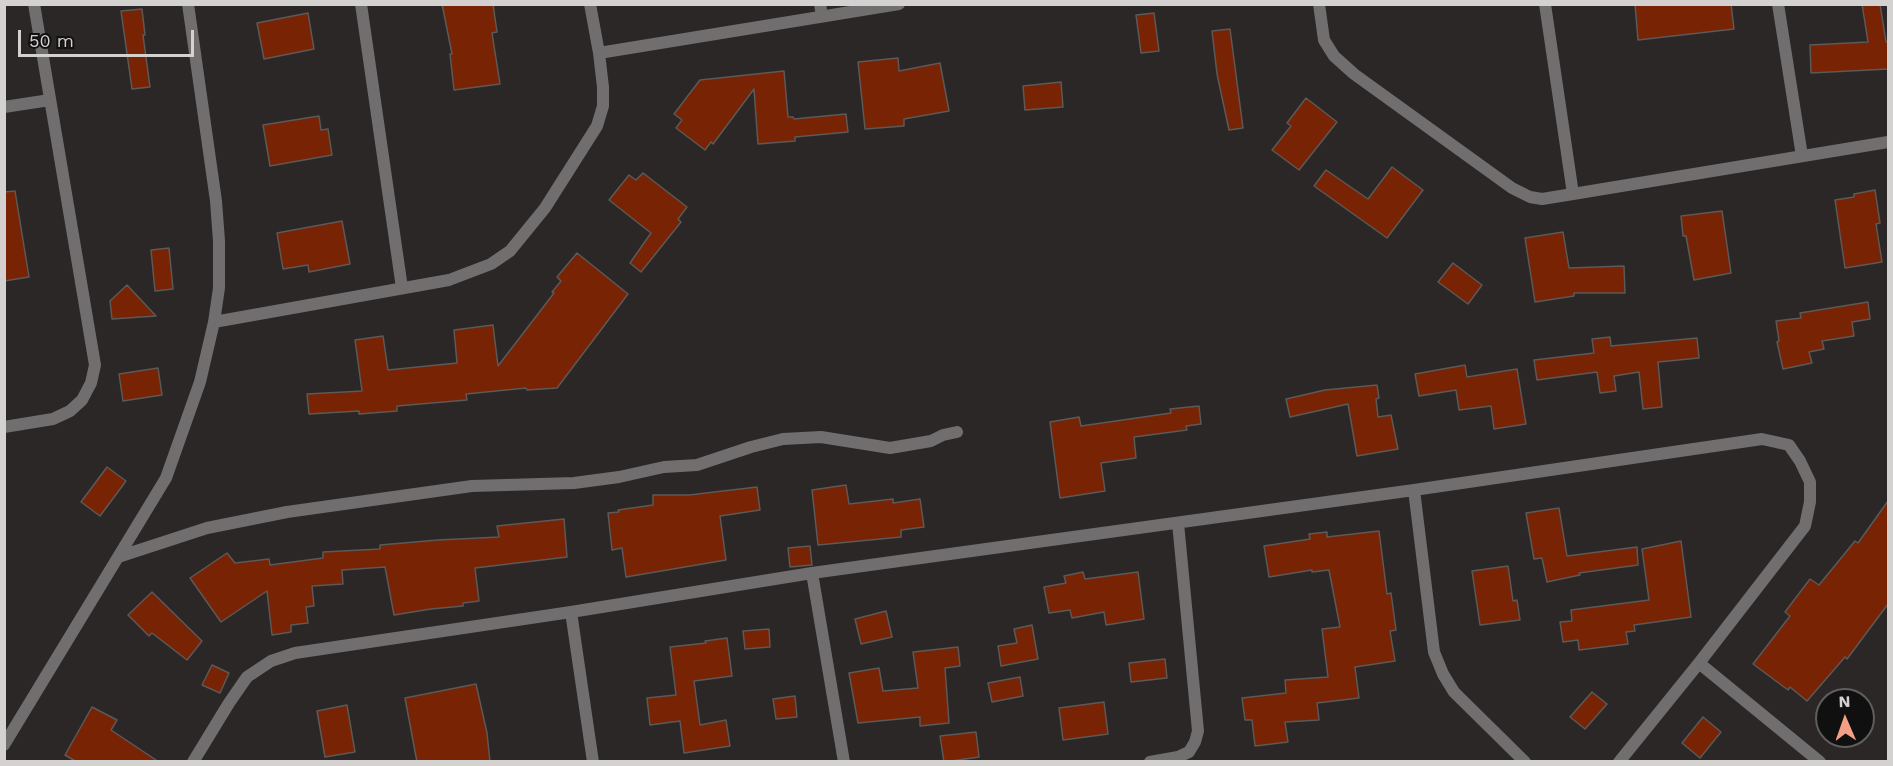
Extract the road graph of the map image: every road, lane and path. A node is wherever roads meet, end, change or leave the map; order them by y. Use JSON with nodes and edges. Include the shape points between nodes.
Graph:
{"nodes":[{"id":1,"x":34,"y":4,"type":"edge"},
{"id":2,"x":188,"y":4,"type":"edge"},
{"id":3,"x":361,"y":4,"type":"edge"},
{"id":4,"x":590,"y":4,"type":"edge"},
{"id":5,"x":899,"y":4,"type":"edge"},
{"id":6,"x":1318,"y":4,"type":"edge"},
{"id":7,"x":1545,"y":4,"type":"edge"},
{"id":8,"x":1778,"y":4,"type":"edge"},
{"id":9,"x":821,"y":10,"type":"edge"},
{"id":10,"x":599,"y":53,"type":"junction"},
{"id":11,"x":50,"y":100,"type":"junction"},
{"id":12,"x":4,"y":107,"type":"edge"},
{"id":13,"x":1888,"y":142,"type":"edge"},
{"id":14,"x":1802,"y":156,"type":"junction"},
{"id":15,"x":1573,"y":194,"type":"junction"},
{"id":16,"x":402,"y":288,"type":"junction"},
{"id":17,"x":214,"y":322,"type":"junction"},
{"id":18,"x":4,"y":427,"type":"edge"},
{"id":19,"x":957,"y":432,"type":"dead end"},
{"id":20,"x":1414,"y":490,"type":"junction"},
{"id":21,"x":1178,"y":523,"type":"junction"},
{"id":22,"x":118,"y":557,"type":"junction"},
{"id":23,"x":812,"y":573,"type":"junction"},
{"id":24,"x":571,"y":612,"type":"junction"},
{"id":25,"x":1699,"y":663,"type":"junction"},
{"id":26,"x":4,"y":745,"type":"edge"},
{"id":27,"x":193,"y":762,"type":"edge"},
{"id":28,"x":593,"y":762,"type":"edge"},
{"id":29,"x":844,"y":762,"type":"edge"},
{"id":30,"x":1150,"y":762,"type":"edge"},
{"id":31,"x":1525,"y":762,"type":"edge"},
{"id":32,"x":1619,"y":762,"type":"edge"},
{"id":33,"x":1820,"y":762,"type":"edge"}],
"edges":[{"from":1,"to":11,"type":"street"},
{"from":2,"to":17,"type":"street","via":[[216,201],[219,267]]},
{"from":3,"to":16,"type":"street"},
{"from":4,"to":10,"type":"street"},
{"from":5,"to":9,"type":"street"},
{"from":6,"to":15,"type":"street","via":[[1324,40],[1334,56],[1354,74],[1522,194],[1542,199]]},
{"from":7,"to":15,"type":"street"},
{"from":8,"to":14,"type":"street"},
{"from":9,"to":10,"type":"street"},
{"from":10,"to":16,"type":"street","via":[[603,106],[597,126],[545,208],[510,251],[474,272]]},
{"from":11,"to":12,"type":"street"},
{"from":11,"to":18,"type":"street","via":[[94,365],[91,383],[70,411],[52,419]]},
{"from":13,"to":14,"type":"street"},
{"from":14,"to":15,"type":"street"},
{"from":16,"to":17,"type":"street"},
{"from":17,"to":22,"type":"street","via":[[200,382],[166,478]]},
{"from":19,"to":22,"type":"street","via":[[890,448],[821,437],[783,440],[697,465],[664,467],[619,477],[574,483],[472,486],[286,512],[207,528]]},
{"from":20,"to":21,"type":"street"},
{"from":20,"to":25,"type":"street","via":[[1762,439],[1789,445],[1810,482],[1805,526]]},
{"from":20,"to":31,"type":"street","via":[[1434,652],[1454,692]]},
{"from":21,"to":23,"type":"street"},
{"from":21,"to":30,"type":"street","via":[[1198,731],[1190,752]]},
{"from":22,"to":26,"type":"street"},
{"from":23,"to":24,"type":"street"},
{"from":23,"to":29,"type":"street"},
{"from":24,"to":27,"type":"street","via":[[295,653],[271,661],[247,677]]},
{"from":24,"to":28,"type":"street"},
{"from":25,"to":32,"type":"street"},
{"from":25,"to":33,"type":"street"}]}
